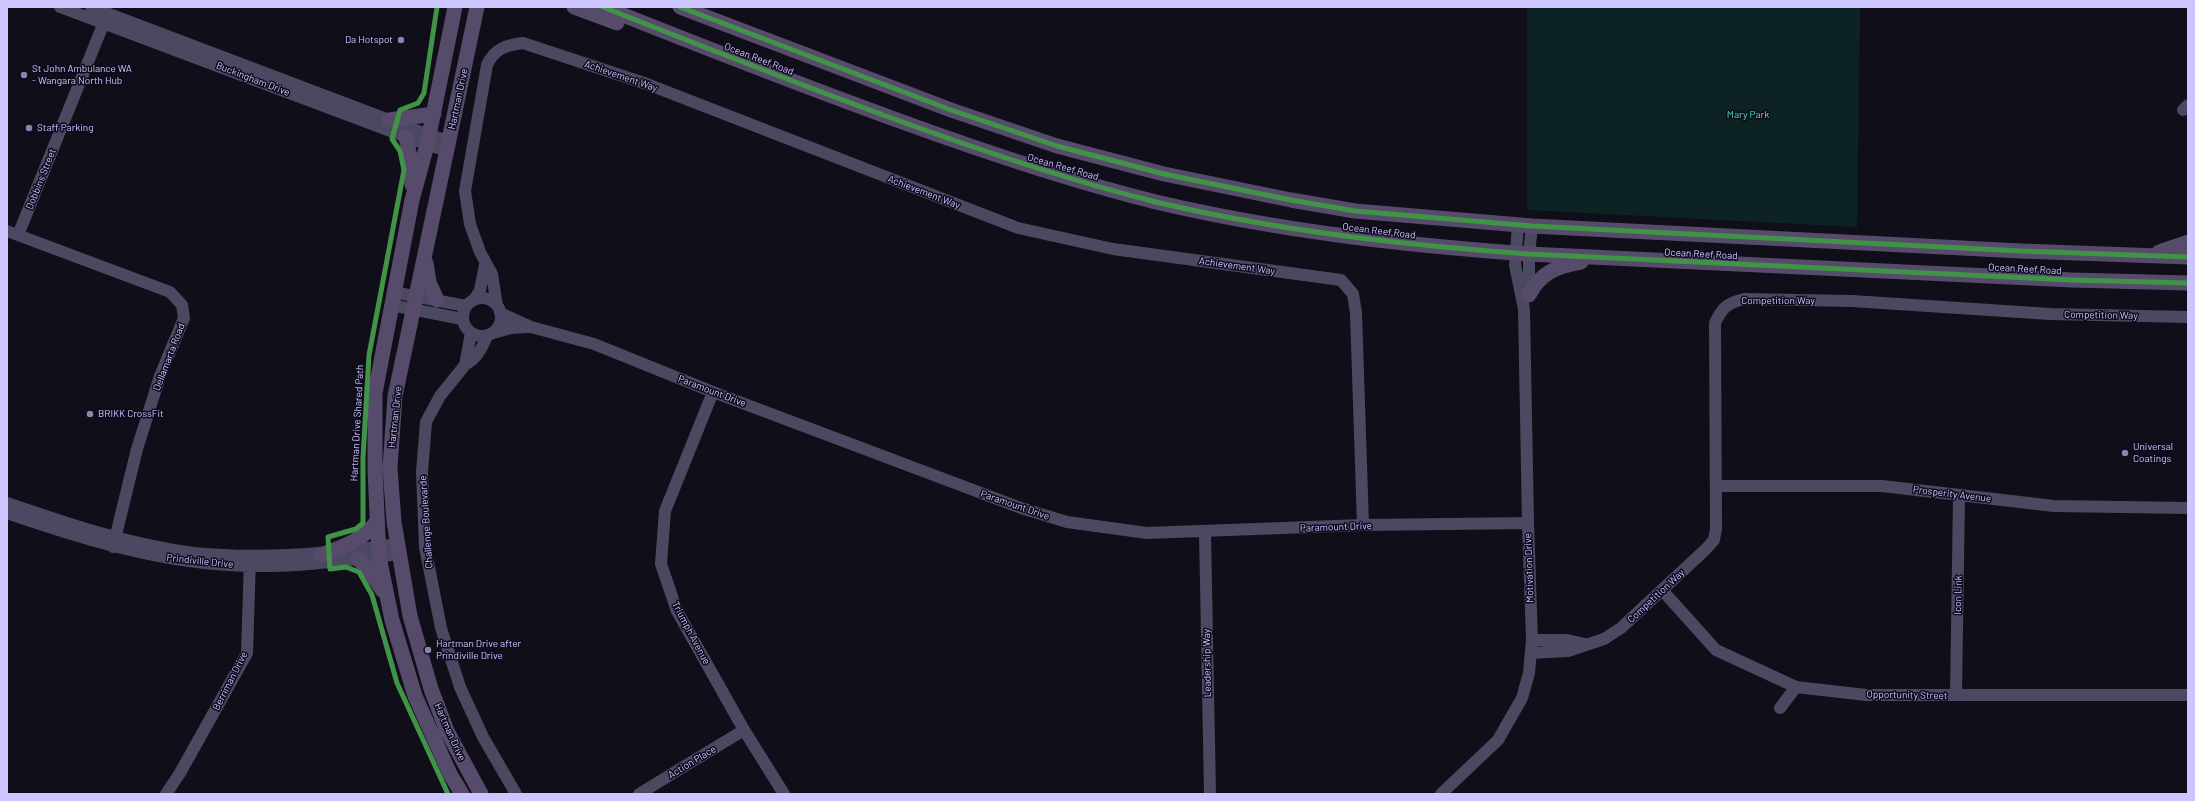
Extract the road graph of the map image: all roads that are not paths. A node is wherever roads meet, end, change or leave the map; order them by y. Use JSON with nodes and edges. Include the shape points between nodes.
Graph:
{"nodes":[{"id":1,"x":60,"y":7,"type":"edge"},
{"id":2,"x":91,"y":7,"type":"edge"},
{"id":3,"x":446,"y":7,"type":"edge"},
{"id":4,"x":455,"y":7,"type":"edge"},
{"id":5,"x":477,"y":7,"type":"edge"},
{"id":6,"x":574,"y":7,"type":"edge"},
{"id":7,"x":603,"y":7,"type":"edge"},
{"id":8,"x":680,"y":7,"type":"edge"},
{"id":9,"x":106,"y":18,"type":"junction"},
{"id":10,"x":680,"y":38,"type":"junction"},
{"id":11,"x":442,"y":76,"type":"junction"},
{"id":12,"x":434,"y":114,"type":"junction"},
{"id":13,"x":389,"y":120,"type":"junction"},
{"id":14,"x":406,"y":137,"type":"junction"},
{"id":15,"x":428,"y":140,"type":"junction"},
{"id":16,"x":448,"y":146,"type":"junction"},
{"id":17,"x":412,"y":200,"type":"junction"},
{"id":18,"x":1525,"y":226,"type":"junction"},
{"id":19,"x":13,"y":233,"type":"edge"},
{"id":20,"x":2188,"y":242,"type":"edge"},
{"id":21,"x":1522,"y":253,"type":"junction"},
{"id":22,"x":425,"y":254,"type":"junction"},
{"id":23,"x":2146,"y":255,"type":"junction"},
{"id":24,"x":2188,"y":257,"type":"edge"},
{"id":25,"x":1607,"y":258,"type":"junction"},
{"id":26,"x":485,"y":265,"type":"junction"},
{"id":27,"x":2188,"y":283,"type":"edge"},
{"id":28,"x":392,"y":299,"type":"junction"},
{"id":29,"x":437,"y":300,"type":"junction"},
{"id":30,"x":1527,"y":302,"type":"junction"},
{"id":31,"x":470,"y":303,"type":"junction"},
{"id":32,"x":415,"y":304,"type":"junction"},
{"id":33,"x":499,"y":309,"type":"junction"},
{"id":34,"x":2188,"y":317,"type":"edge"},
{"id":35,"x":462,"y":319,"type":"junction"},
{"id":36,"x":532,"y":327,"type":"junction"},
{"id":37,"x":471,"y":334,"type":"junction"},
{"id":38,"x":490,"y":334,"type":"junction"},
{"id":39,"x":465,"y":365,"type":"junction"},
{"id":40,"x":713,"y":392,"type":"junction"},
{"id":41,"x":1716,"y":486,"type":"junction"},
{"id":42,"x":1959,"y":496,"type":"junction"},
{"id":43,"x":7,"y":503,"type":"edge"},
{"id":44,"x":2188,"y":508,"type":"edge"},
{"id":45,"x":7,"y":513,"type":"edge"},
{"id":46,"x":377,"y":521,"type":"junction"},
{"id":47,"x":1528,"y":523,"type":"junction"},
{"id":48,"x":1363,"y":525,"type":"junction"},
{"id":49,"x":1204,"y":532,"type":"junction"},
{"id":50,"x":114,"y":542,"type":"junction"},
{"id":51,"x":398,"y":549,"type":"junction"},
{"id":52,"x":379,"y":552,"type":"junction"},
{"id":53,"x":321,"y":555,"type":"junction"},
{"id":54,"x":358,"y":559,"type":"junction"},
{"id":55,"x":250,"y":561,"type":"junction"},
{"id":56,"x":1662,"y":590,"type":"junction"},
{"id":57,"x":388,"y":599,"type":"junction"},
{"id":58,"x":1532,"y":640,"type":"junction"},
{"id":59,"x":1586,"y":644,"type":"junction"},
{"id":60,"x":1531,"y":653,"type":"junction"},
{"id":61,"x":1796,"y":687,"type":"junction"},
{"id":62,"x":1956,"y":695,"type":"junction"},
{"id":63,"x":2188,"y":695,"type":"edge"},
{"id":64,"x":1780,"y":708,"type":"dead end"},
{"id":65,"x":744,"y":730,"type":"junction"},
{"id":66,"x":166,"y":794,"type":"edge"},
{"id":67,"x":462,"y":794,"type":"edge"},
{"id":68,"x":481,"y":794,"type":"edge"},
{"id":69,"x":516,"y":794,"type":"edge"},
{"id":70,"x":639,"y":794,"type":"edge"},
{"id":71,"x":784,"y":794,"type":"edge"},
{"id":72,"x":1210,"y":794,"type":"edge"},
{"id":73,"x":1441,"y":794,"type":"edge"}],
"edges":[{"from":1,"to":9,"type":"street","name":"Buckingham Drive"},
{"from":2,"to":9,"type":"street","name":"Buckingham Drive"},
{"from":3,"to":11,"type":"main road"},
{"from":4,"to":11,"type":"main road","name":"Hartman Drive"},
{"from":5,"to":16,"type":"main road","name":"Hartman Drive"},
{"from":6,"to":10,"type":"main road","via":[[618,24]]},
{"from":7,"to":10,"type":"main road","name":"Ocean Reef Road"},
{"from":8,"to":18,"type":"main road","name":"Ocean Reef Road","via":[[951,110],[1057,146],[1164,174],[1327,206],[1418,218]]},
{"from":9,"to":13,"type":"street","name":"Buckingham Drive"},
{"from":9,"to":14,"type":"street","name":"Buckingham Drive"},
{"from":9,"to":19,"type":"street","name":"Dobbins Street"},
{"from":10,"to":21,"type":"main road","name":"Ocean Reef Road","via":[[1041,171],[1156,202],[1262,224],[1368,240]]},
{"from":11,"to":12,"type":"main road","name":"Hartman Drive"},
{"from":12,"to":13,"type":"main road"},
{"from":12,"to":15,"type":"main road","name":"Hartman Drive"},
{"from":13,"to":15,"type":"street","name":"Buckingham Drive"},
{"from":14,"to":15,"type":"street","name":"Buckingham Drive"},
{"from":14,"to":17,"type":"main road","via":[[410,157]]},
{"from":15,"to":16,"type":"street","name":"Buckingham Drive"},
{"from":15,"to":17,"type":"main road","name":"Hartman Drive"},
{"from":16,"to":22,"type":"main road","name":"Hartman Drive"},
{"from":17,"to":28,"type":"main road","name":"Hartman Drive"},
{"from":18,"to":21,"type":"street","name":"Motivation Drive"},
{"from":18,"to":23,"type":"main road","name":"Ocean Reef Road"},
{"from":19,"to":50,"type":"street","name":"Dellamarta Road","via":[[170,292],[182,305],[184,318],[160,376]]},
{"from":20,"to":23,"type":"main road"},
{"from":21,"to":25,"type":"main road","name":"Ocean Reef Road"},
{"from":21,"to":30,"type":"street","name":"Motivation Drive"},
{"from":22,"to":29,"type":"main road","via":[[429,282]]},
{"from":22,"to":32,"type":"main road","name":"Hartman Drive"},
{"from":23,"to":24,"type":"main road","name":"Ocean Reef Road"},
{"from":25,"to":27,"type":"main road","name":"Ocean Reef Road"},
{"from":25,"to":30,"type":"main road","via":[[1552,270],[1536,283]]},
{"from":26,"to":31,"type":"street","via":[[480,290]]},
{"from":26,"to":33,"type":"street","name":"Achievement Way","via":[[492,274]]},
{"from":26,"to":48,"type":"street","name":"Achievement Way","via":[[470,224],[465,191],[487,65],[498,49],[509,44],[522,43],[647,84],[1018,228],[1113,249],[1341,280],[1353,294],[1356,313]]},
{"from":28,"to":32,"type":"street"},
{"from":28,"to":46,"type":"main road","name":"Hartman Drive","via":[[375,393]]},
{"from":29,"to":31,"type":"street"},
{"from":29,"to":32,"type":"street"},
{"from":30,"to":47,"type":"street","name":"Motivation Drive"},
{"from":31,"to":33,"type":"street","via":[[484,299],[491,301]]},
{"from":31,"to":35,"type":"street"},
{"from":32,"to":35,"type":"street"},
{"from":32,"to":51,"type":"main road","name":"Hartman Drive","via":[[395,396],[390,468]]},
{"from":33,"to":36,"type":"street","name":"Paramount Drive"},
{"from":33,"to":38,"type":"street","via":[[501,320]]},
{"from":34,"to":41,"type":"street","name":"Competition Way","via":[[2050,314],[1852,301],[1731,302],[1720,313],[1715,323]]},
{"from":35,"to":37,"type":"street"},
{"from":36,"to":38,"type":"street","name":"Paramount Drive","via":[[511,328]]},
{"from":36,"to":40,"type":"street","name":"Paramount Drive","via":[[594,344]]},
{"from":37,"to":38,"type":"street"},
{"from":37,"to":39,"type":"street","name":"Challenge Boulevarde"},
{"from":38,"to":39,"type":"street","name":"Challenge Boulevarde","via":[[481,350]]},
{"from":39,"to":69,"type":"street","name":"Challenge Boulevarde","via":[[440,396],[426,422],[422,472],[425,547],[441,628],[460,687],[483,737]]},
{"from":40,"to":49,"type":"street","name":"Paramount Drive","via":[[1022,508],[1067,522],[1147,533]]},
{"from":40,"to":65,"type":"street","name":"Triumph Avenue","via":[[665,511],[661,564],[677,611]]},
{"from":41,"to":42,"type":"street","name":"Prosperity Avenue","via":[[1882,486]]},
{"from":41,"to":56,"type":"street","name":"Competition Way","via":[[1714,540]]},
{"from":42,"to":44,"type":"street","name":"Prosperity Avenue","via":[[2054,506]]},
{"from":42,"to":62,"type":"street","name":"Icon Link"},
{"from":43,"to":50,"type":"street","name":"Prindiville Drive"},
{"from":45,"to":50,"type":"street","name":"Prindiville Drive"},
{"from":46,"to":52,"type":"main road","name":"Hartman Drive"},
{"from":46,"to":53,"type":"main road","via":[[369,532],[360,538]]},
{"from":47,"to":48,"type":"street","name":"Paramount Drive"},
{"from":47,"to":58,"type":"street","name":"Motivation Drive"},
{"from":48,"to":49,"type":"street","name":"Paramount Drive"},
{"from":49,"to":72,"type":"street","name":"Leadership Way"},
{"from":50,"to":55,"type":"street","name":"Prindiville Drive","via":[[194,562]]},
{"from":51,"to":52,"type":"street","name":"Prindiville Drive"},
{"from":51,"to":68,"type":"main road","name":"Hartman Drive","via":[[410,616],[431,689],[447,732]]},
{"from":52,"to":53,"type":"street","name":"Prindiville Drive"},
{"from":52,"to":54,"type":"street","name":"Prindiville Drive"},
{"from":52,"to":57,"type":"main road","name":"Hartman Drive"},
{"from":53,"to":55,"type":"street","name":"Prindiville Drive"},
{"from":54,"to":55,"type":"street","name":"Prindiville Drive","via":[[322,564]]},
{"from":54,"to":57,"type":"main road"},
{"from":55,"to":66,"type":"street","name":"Berriman Drive","via":[[247,653]]},
{"from":56,"to":59,"type":"street","name":"Competition Way","via":[[1621,628],[1604,639]]},
{"from":56,"to":61,"type":"street","name":"Opportunity Street","via":[[1716,650]]},
{"from":57,"to":67,"type":"main road","name":"Hartman Drive","via":[[415,696],[450,774]]},
{"from":58,"to":59,"type":"street","name":"Competition Way","via":[[1567,640]]},
{"from":58,"to":60,"type":"street","name":"Motivation Drive"},
{"from":59,"to":60,"type":"street","name":"Competition Way","via":[[1568,651]]},
{"from":60,"to":73,"type":"street","name":"Motivation Drive","via":[[1522,698],[1498,740]]},
{"from":61,"to":62,"type":"street","name":"Opportunity Street","via":[[1866,695]]},
{"from":61,"to":64,"type":"street"},
{"from":62,"to":63,"type":"street","name":"Opportunity Street"},
{"from":65,"to":70,"type":"street","name":"Action Place"},
{"from":65,"to":71,"type":"street","name":"Triumph Avenue"}]}
